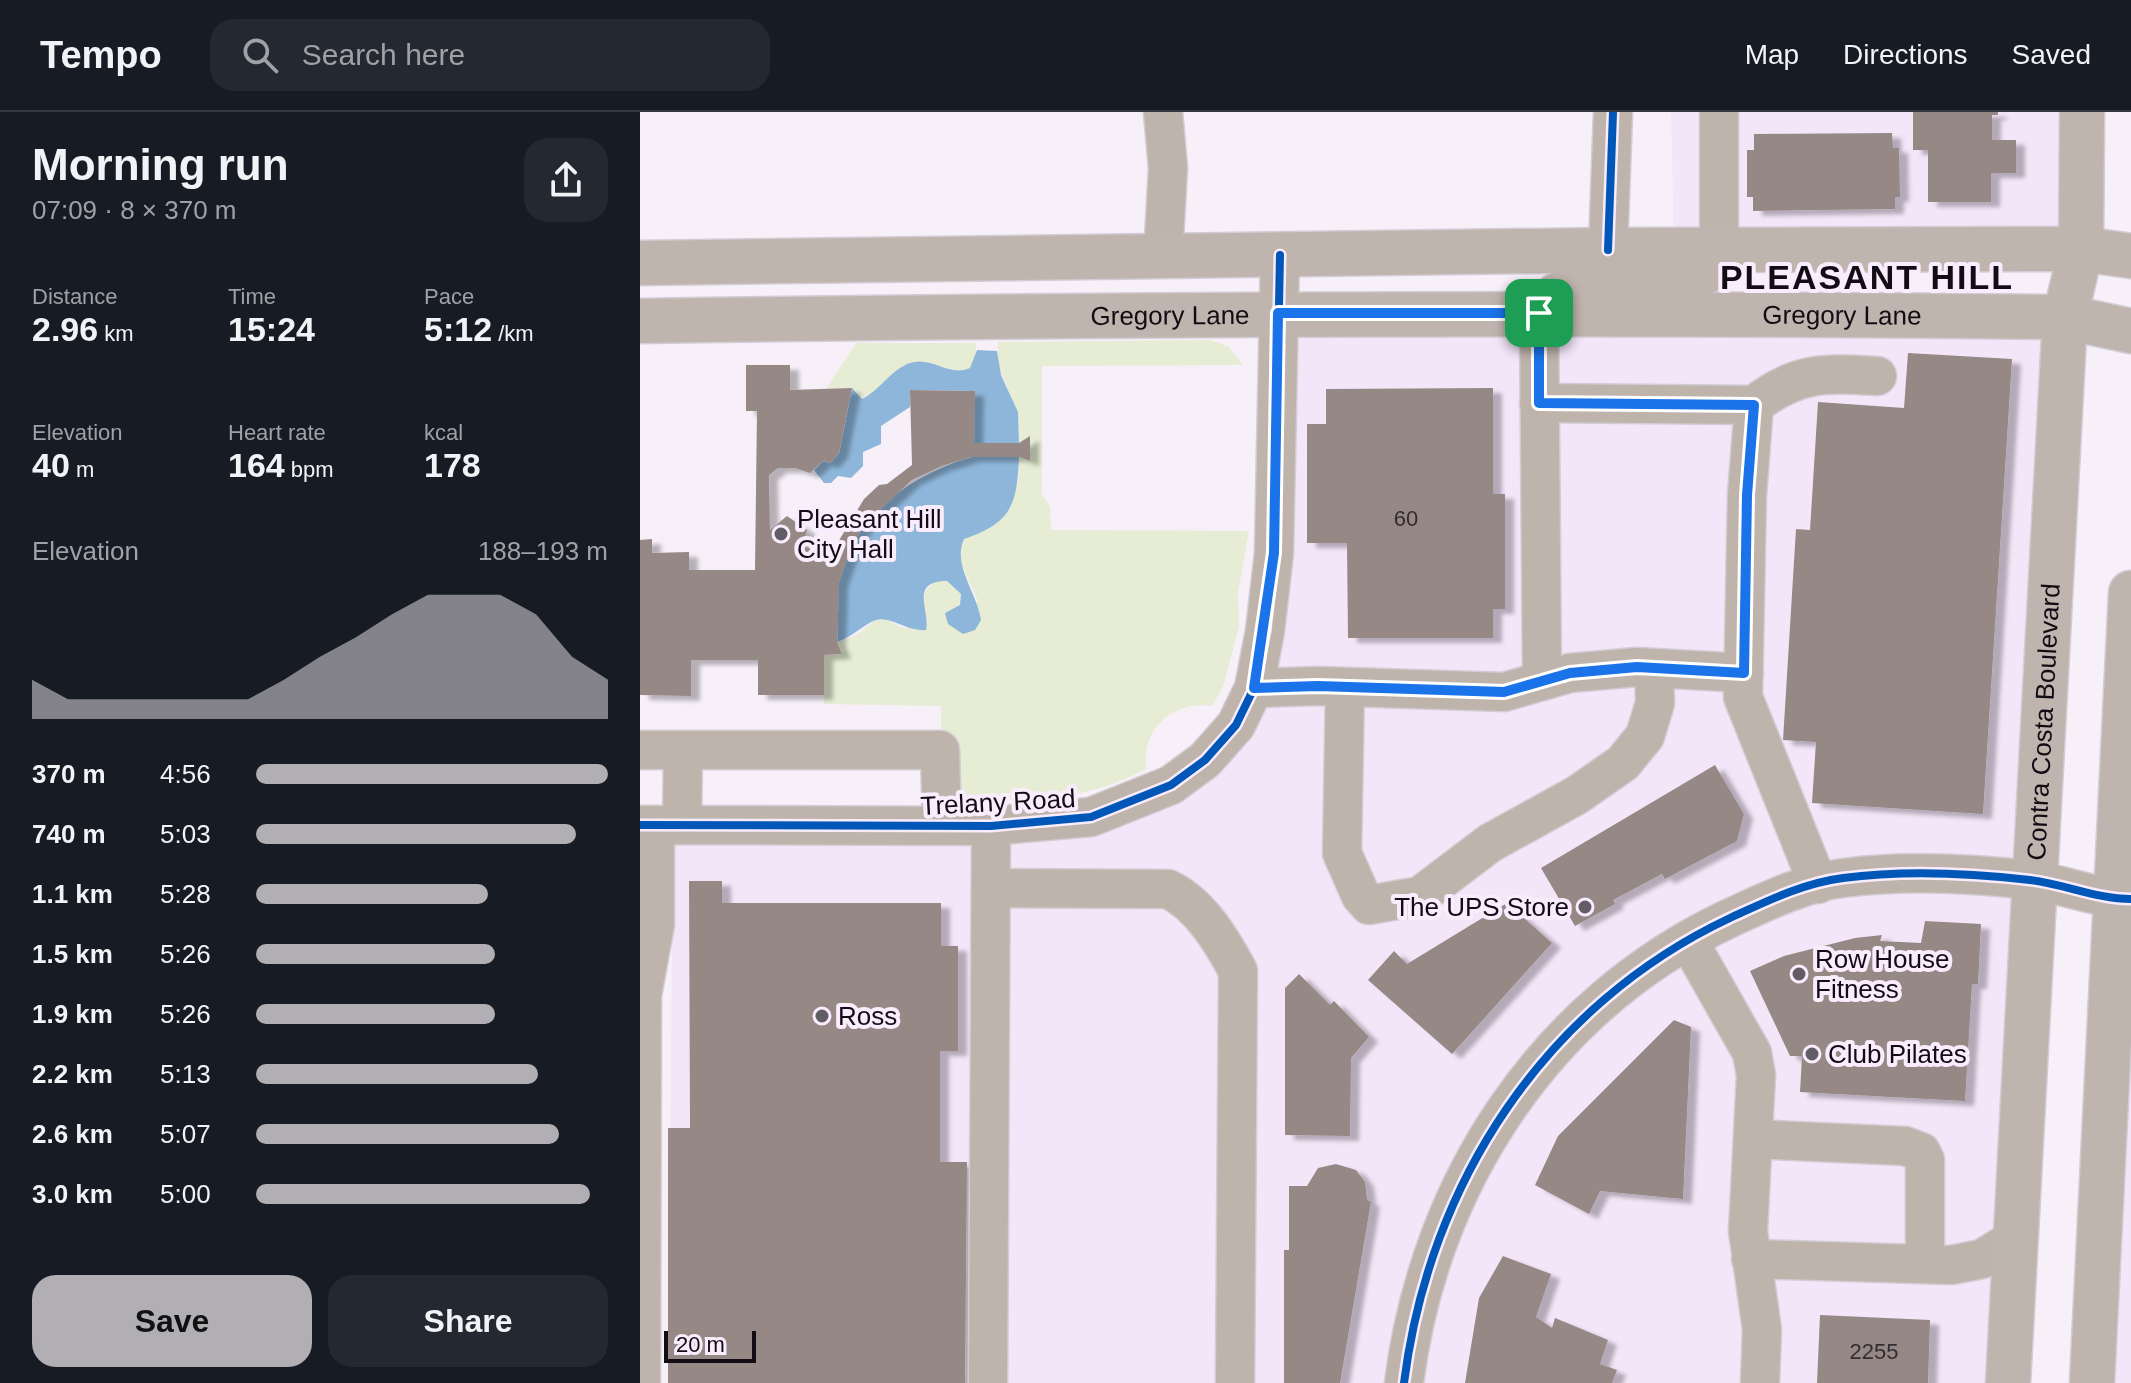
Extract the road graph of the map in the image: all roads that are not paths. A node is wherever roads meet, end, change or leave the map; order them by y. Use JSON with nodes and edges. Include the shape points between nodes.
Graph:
{"nodes":[{"id":1,"x":1163,"y":112,"type":"edge"},
{"id":2,"x":1613,"y":112,"type":"edge"},
{"id":3,"x":1719,"y":112,"type":"edge"},
{"id":4,"x":2082,"y":112,"type":"edge"},
{"id":5,"x":2081,"y":249,"type":"junction"},
{"id":6,"x":1608,"y":250,"type":"junction"},
{"id":7,"x":1728,"y":251,"type":"junction"},
{"id":8,"x":1280,"y":255,"type":"junction"},
{"id":9,"x":2131,"y":256,"type":"edge"},
{"id":10,"x":1163,"y":257,"type":"junction"},
{"id":11,"x":640,"y":263,"type":"edge"},
{"id":12,"x":1278,"y":313,"type":"junction"},
{"id":13,"x":1539,"y":313,"type":"junction"},
{"id":14,"x":2065,"y":317,"type":"junction"},
{"id":15,"x":640,"y":321,"type":"edge"},
{"id":16,"x":2131,"y":331,"type":"edge"},
{"id":17,"x":1877,"y":376,"type":"dead end"},
{"id":18,"x":1539,"y":403,"type":"junction"},
{"id":19,"x":1754,"y":405,"type":"junction"},
{"id":20,"x":2131,"y":593,"type":"edge"},
{"id":21,"x":1654,"y":668,"type":"junction"},
{"id":22,"x":1744,"y":673,"type":"junction"},
{"id":23,"x":1542,"y":681,"type":"junction"},
{"id":24,"x":1345,"y":687,"type":"junction"},
{"id":25,"x":1254,"y":688,"type":"junction"},
{"id":26,"x":640,"y":750,"type":"edge"},
{"id":27,"x":683,"y":750,"type":"junction"},
{"id":28,"x":659,"y":825,"type":"edge"},
{"id":29,"x":942,"y":826,"type":"junction"},
{"id":30,"x":991,"y":826,"type":"junction"},
{"id":31,"x":2033,"y":880,"type":"junction"},
{"id":32,"x":2124,"y":881,"type":"edge"},
{"id":33,"x":1818,"y":884,"type":"junction"},
{"id":34,"x":991,"y":888,"type":"junction"},
{"id":35,"x":1688,"y":940,"type":"junction"},
{"id":36,"x":1753,"y":1139,"type":"junction"},
{"id":37,"x":2116,"y":1194,"type":"edge"},
{"id":38,"x":2016,"y":1238,"type":"junction"},
{"id":39,"x":1751,"y":1259,"type":"junction"},
{"id":40,"x":1925,"y":1264,"type":"junction"},
{"id":41,"x":641,"y":1368,"type":"edge"},
{"id":42,"x":988,"y":1383,"type":"edge"},
{"id":43,"x":1235,"y":1383,"type":"edge"},
{"id":44,"x":1404,"y":1383,"type":"edge"},
{"id":45,"x":1760,"y":1383,"type":"edge"},
{"id":46,"x":2008,"y":1383,"type":"edge"},
{"id":47,"x":2092,"y":1383,"type":"edge"}],
"edges":[{"from":1,"to":10,"type":"street","via":[[1168,168]]},
{"from":2,"to":6,"type":"street"},
{"from":3,"to":7,"type":"street"},
{"from":4,"to":5,"type":"main road","name":"Contra Costa Boulevard"},
{"from":5,"to":7,"type":"main road"},
{"from":5,"to":9,"type":"main road"},
{"from":5,"to":14,"type":"main road","name":"Contra Costa Boulevard"},
{"from":6,"to":7,"type":"main road"},
{"from":6,"to":8,"type":"main road"},
{"from":7,"to":13,"type":"main road","via":[[1707,272],[1677,280],[1595,283],[1549,299]]},
{"from":8,"to":10,"type":"main road"},
{"from":8,"to":12,"type":"street","name":"Trelany Road"},
{"from":10,"to":11,"type":"main road"},
{"from":12,"to":13,"type":"main road","name":"Gregory Lane"},
{"from":12,"to":15,"type":"main road","name":"Gregory Lane"},
{"from":12,"to":25,"type":"street","name":"Trelany Road","via":[[1274,553]]},
{"from":13,"to":14,"type":"main road","name":"Gregory Lane"},
{"from":13,"to":18,"type":"street"},
{"from":14,"to":16,"type":"main road","name":"Gregory Lane"},
{"from":14,"to":31,"type":"main road","name":"Contra Costa Boulevard"},
{"from":17,"to":19,"type":"street","via":[[1820,373],[1781,384]]},
{"from":18,"to":19,"type":"street"},
{"from":18,"to":23,"type":"street"},
{"from":19,"to":22,"type":"street"},
{"from":20,"to":32,"type":"main road"},
{"from":21,"to":22,"type":"street"},
{"from":21,"to":23,"type":"street","via":[[1570,673]]},
{"from":21,"to":24,"type":"street","via":[[1655,703],[1645,736],[1623,763],[1490,843],[1420,896],[1369,905],[1342,853]]},
{"from":22,"to":33,"type":"street","via":[[1743,697]]},
{"from":23,"to":24,"type":"street","via":[[1504,692]]},
{"from":24,"to":25,"type":"street"},
{"from":25,"to":30,"type":"street","name":"Trelany Road","via":[[1236,725],[1205,760],[1171,785],[1091,817]]},
{"from":26,"to":27,"type":"street"},
{"from":27,"to":28,"type":"street"},
{"from":27,"to":29,"type":"street","via":[[940,750]]},
{"from":28,"to":29,"type":"street","name":"Trelany Road"},
{"from":28,"to":41,"type":"street","via":[[655,924],[642,995]]},
{"from":29,"to":30,"type":"street","name":"Trelany Road"},
{"from":30,"to":34,"type":"street"},
{"from":31,"to":32,"type":"street"},
{"from":31,"to":33,"type":"street","via":[[1902,873]]},
{"from":31,"to":38,"type":"main road","name":"Contra Costa Boulevard"},
{"from":32,"to":37,"type":"main road"},
{"from":33,"to":35,"type":"street","via":[[1776,896]]},
{"from":34,"to":42,"type":"street"},
{"from":34,"to":43,"type":"street","via":[[1168,889],[1221,939],[1238,971]]},
{"from":35,"to":36,"type":"street","via":[[1752,1053]]},
{"from":35,"to":44,"type":"street","via":[[1627,978],[1570,1029],[1522,1085],[1479,1151],[1445,1224],[1421,1294]]},
{"from":36,"to":39,"type":"street"},
{"from":36,"to":40,"type":"street","via":[[1905,1146],[1921,1152]]},
{"from":37,"to":47,"type":"main road"},
{"from":38,"to":40,"type":"street","via":[[1982,1259]]},
{"from":38,"to":46,"type":"main road","name":"Contra Costa Boulevard"},
{"from":39,"to":40,"type":"street"},
{"from":39,"to":45,"type":"street","via":[[1762,1330]]}]}
